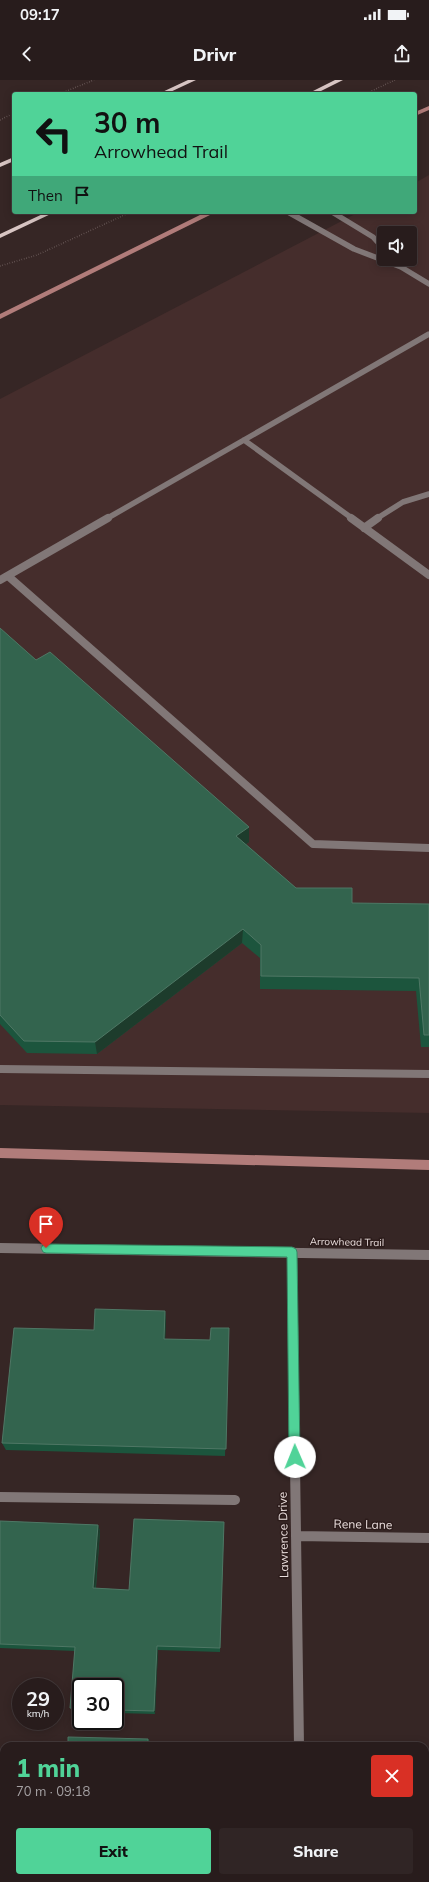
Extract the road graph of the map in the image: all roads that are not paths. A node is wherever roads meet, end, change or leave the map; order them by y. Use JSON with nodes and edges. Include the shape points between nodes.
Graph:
{"nodes":[{"id":1,"x":193,"y":80,"type":"edge"},
{"id":2,"x":340,"y":80,"type":"edge"},
{"id":3,"x":166,"y":92,"type":"edge"},
{"id":4,"x":314,"y":92,"type":"edge"},
{"id":5,"x":12,"y":160,"type":"edge"},
{"id":6,"x":0,"y":165,"type":"edge"},
{"id":7,"x":48,"y":214,"type":"edge"},
{"id":8,"x":292,"y":214,"type":"edge"},
{"id":9,"x":335,"y":214,"type":"edge"},
{"id":10,"x":0,"y":236,"type":"edge"},
{"id":11,"x":377,"y":241,"type":"edge"},
{"id":12,"x":401,"y":267,"type":"joint"},
{"id":13,"x":429,"y":284,"type":"edge"},
{"id":14,"x":429,"y":334,"type":"edge"},
{"id":15,"x":244,"y":440,"type":"junction"},
{"id":16,"x":429,"y":494,"type":"edge"},
{"id":17,"x":364,"y":528,"type":"junction"},
{"id":18,"x":429,"y":575,"type":"edge"},
{"id":19,"x":8,"y":576,"type":"junction"},
{"id":20,"x":0,"y":580,"type":"edge"},
{"id":21,"x":429,"y":848,"type":"edge"},
{"id":22,"x":0,"y":1069,"type":"edge"},
{"id":23,"x":429,"y":1074,"type":"edge"},
{"id":24,"x":0,"y":1248,"type":"edge"},
{"id":25,"x":292,"y":1252,"type":"junction"},
{"id":26,"x":429,"y":1255,"type":"edge"},
{"id":27,"x":0,"y":1497,"type":"edge"},
{"id":28,"x":235,"y":1500,"type":"dead end"},
{"id":29,"x":296,"y":1536,"type":"junction"},
{"id":30,"x":429,"y":1538,"type":"edge"},
{"id":31,"x":299,"y":1742,"type":"edge"}],
"edges":[{"from":1,"to":3,"type":"main road"},
{"from":2,"to":4,"type":"main road"},
{"from":5,"to":6,"type":"main road"},
{"from":7,"to":10,"type":"main road"},
{"from":8,"to":12,"type":"street","via":[[354,249]]},
{"from":9,"to":11,"type":"street"},
{"from":12,"to":13,"type":"street"},
{"from":14,"to":15,"type":"street"},
{"from":15,"to":17,"type":"street"},
{"from":15,"to":19,"type":"street"},
{"from":16,"to":17,"type":"street","via":[[398,505]]},
{"from":17,"to":18,"type":"street"},
{"from":19,"to":20,"type":"street"},
{"from":19,"to":21,"type":"street","via":[[313,844]]},
{"from":22,"to":23,"type":"street"},
{"from":24,"to":25,"type":"street","name":"Arrowhead Trail"},
{"from":25,"to":26,"type":"street","name":"Arrowhead Trail"},
{"from":25,"to":29,"type":"street","name":"Lawrence Drive"},
{"from":27,"to":28,"type":"street"},
{"from":29,"to":30,"type":"street","name":"Rene Lane"},
{"from":29,"to":31,"type":"street","name":"Lawrence Drive"}]}
